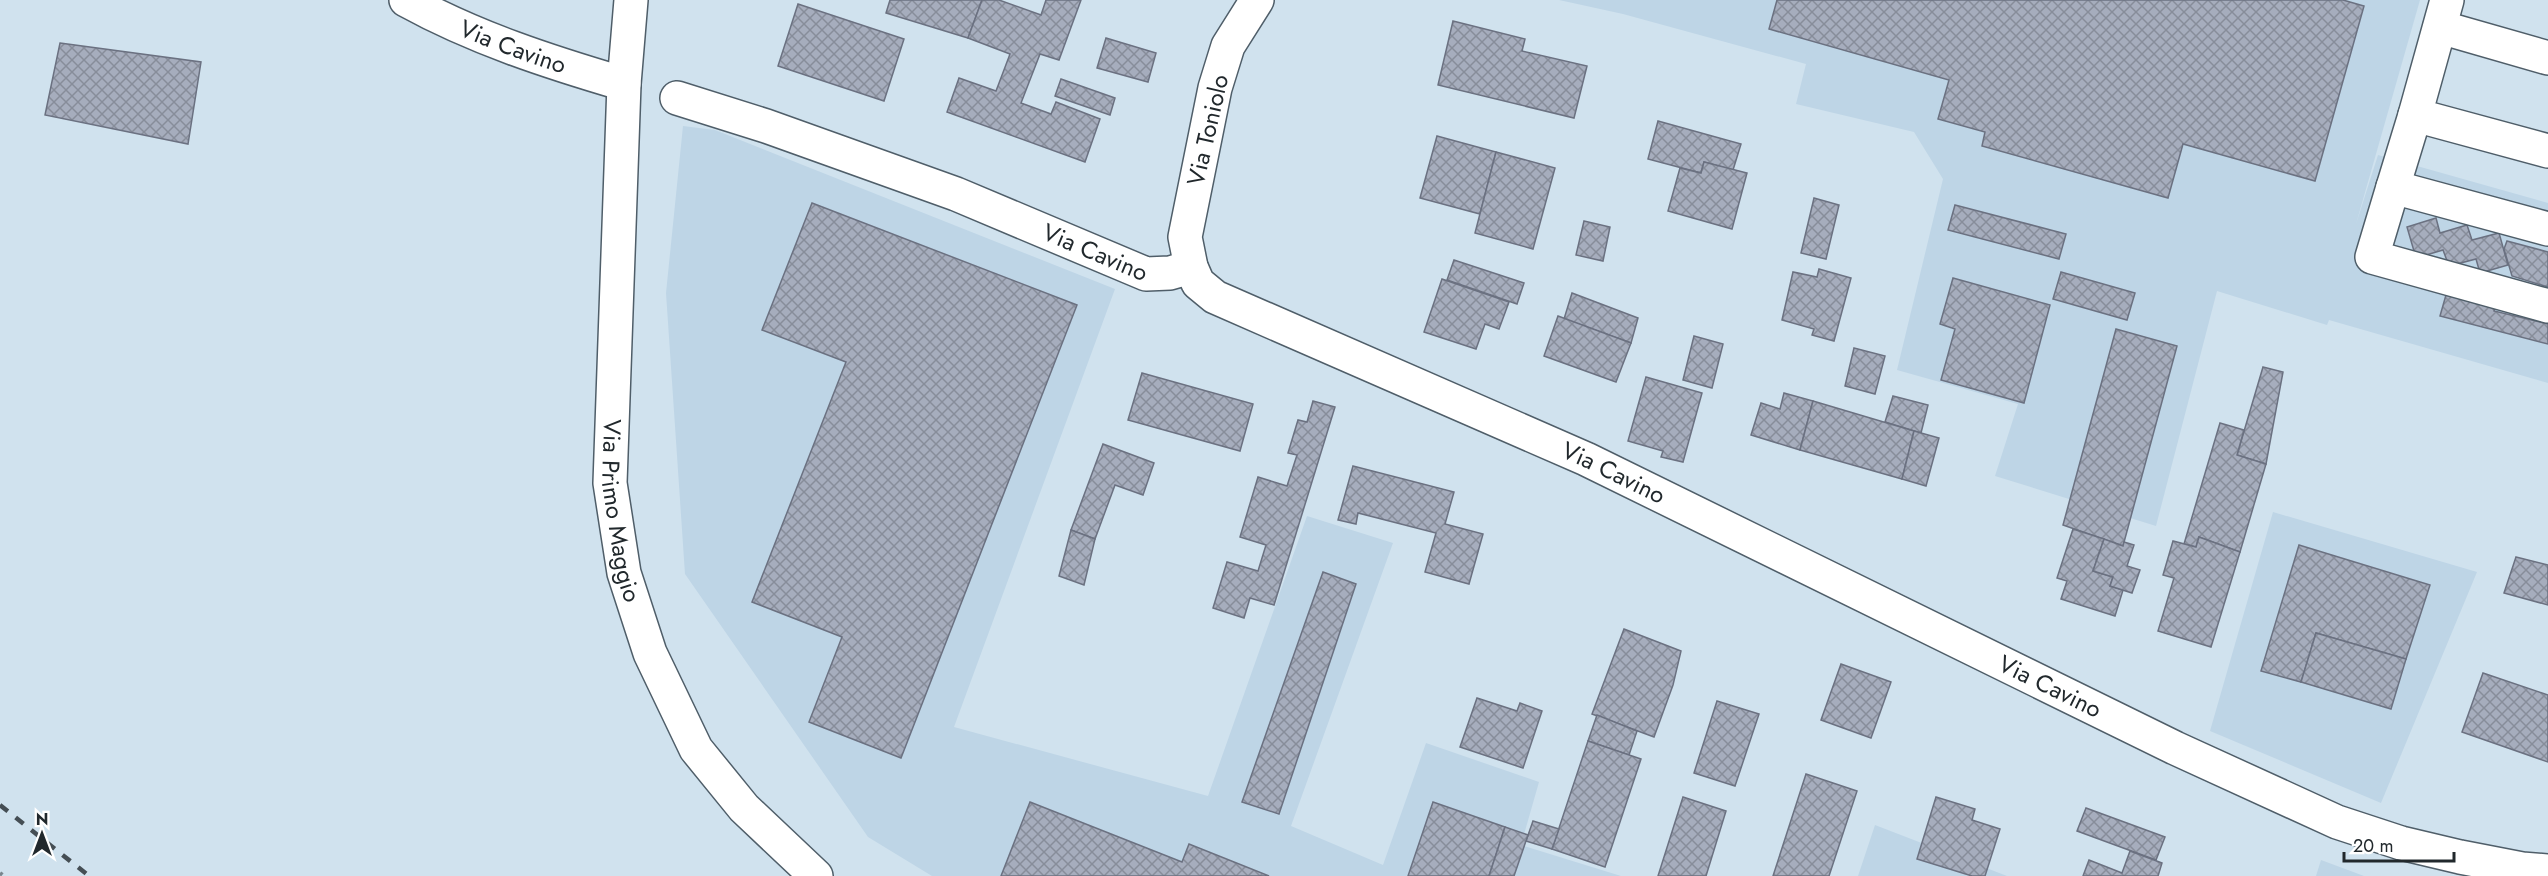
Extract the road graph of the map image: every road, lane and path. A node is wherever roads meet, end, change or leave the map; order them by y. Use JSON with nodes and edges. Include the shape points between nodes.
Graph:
{"nodes":[{"id":1,"x":406,"y":0,"type":"edge"},
{"id":2,"x":631,"y":0,"type":"edge"},
{"id":3,"x":1257,"y":0,"type":"edge"},
{"id":4,"x":2444,"y":13,"type":"edge"},
{"id":5,"x":2548,"y":58,"type":"edge"},
{"id":6,"x":624,"y":84,"type":"junction"},
{"id":7,"x":677,"y":98,"type":"dead end"},
{"id":8,"x":2415,"y":115,"type":"junction"},
{"id":9,"x":2548,"y":151,"type":"edge"},
{"id":10,"x":2393,"y":188,"type":"junction"},
{"id":11,"x":2548,"y":229,"type":"edge"},
{"id":12,"x":1191,"y":267,"type":"junction"},
{"id":13,"x":2548,"y":306,"type":"edge"},
{"id":14,"x":2548,"y":871,"type":"edge"},
{"id":15,"x":0,"y":873,"type":"edge"},
{"id":16,"x":4,"y":876,"type":"edge"},
{"id":17,"x":816,"y":876,"type":"edge"}],
"edges":[{"from":1,"to":6,"type":"street","name":"Via Cavino","via":[[449,24]]},
{"from":2,"to":6,"type":"street","name":"Via Primo Maggio"},
{"from":3,"to":12,"type":"street","name":"Via Toniolo","via":[[1228,46],[1215,88],[1185,237]]},
{"from":4,"to":5,"type":"street"},
{"from":4,"to":8,"type":"street"},
{"from":6,"to":17,"type":"street","name":"Via Primo Maggio","via":[[610,483],[624,573],[650,652],[696,749],[744,808]]},
{"from":7,"to":12,"type":"street","name":"Via Cavino","via":[[956,194],[1146,274]]},
{"from":8,"to":9,"type":"street"},
{"from":8,"to":10,"type":"street"},
{"from":10,"to":11,"type":"street"},
{"from":10,"to":13,"type":"street","via":[[2372,257]]},
{"from":12,"to":14,"type":"street","name":"Via Cavino","via":[[1198,283],[1215,297],[1586,459],[2175,748],[2337,822],[2460,857]]},
{"from":15,"to":16,"type":"path"}]}
